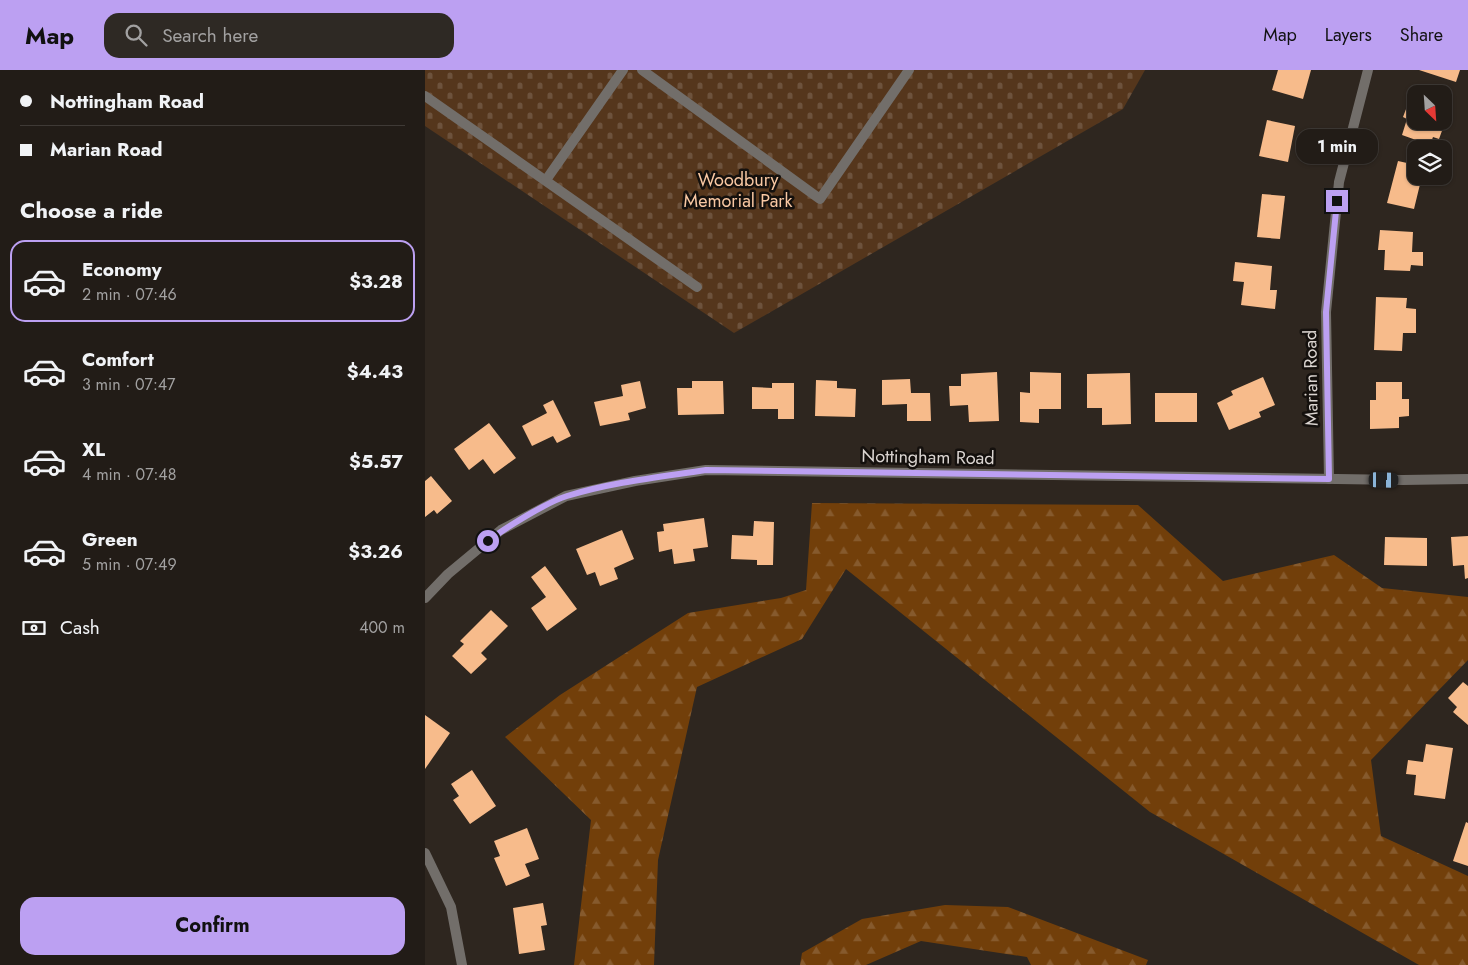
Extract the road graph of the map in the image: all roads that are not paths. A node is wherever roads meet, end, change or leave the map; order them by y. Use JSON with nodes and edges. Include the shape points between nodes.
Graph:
{"nodes":[{"id":1,"x":623,"y":70,"type":"edge"},
{"id":2,"x":642,"y":70,"type":"edge"},
{"id":3,"x":909,"y":70,"type":"edge"},
{"id":4,"x":1368,"y":70,"type":"edge"},
{"id":5,"x":425,"y":96,"type":"edge"},
{"id":6,"x":546,"y":180,"type":"junction"},
{"id":7,"x":697,"y":287,"type":"dead end"},
{"id":8,"x":1329,"y":479,"type":"junction"},
{"id":9,"x":1468,"y":480,"type":"edge"},
{"id":10,"x":425,"y":598,"type":"edge"},
{"id":11,"x":425,"y":854,"type":"edge"},
{"id":12,"x":462,"y":965,"type":"edge"}],
"edges":[{"from":1,"to":6,"type":"street"},
{"from":2,"to":3,"type":"street","via":[[820,200]]},
{"from":4,"to":8,"type":"street","name":"Marian Road","via":[[1339,182],[1326,312]]},
{"from":5,"to":6,"type":"street"},
{"from":6,"to":7,"type":"street"},
{"from":8,"to":9,"type":"street","name":"Nottingham Road"},
{"from":8,"to":10,"type":"street","name":"Nottingham Road","via":[[706,470],[566,496],[501,530],[448,574]]},
{"from":11,"to":12,"type":"street","via":[[451,907]]}]}
